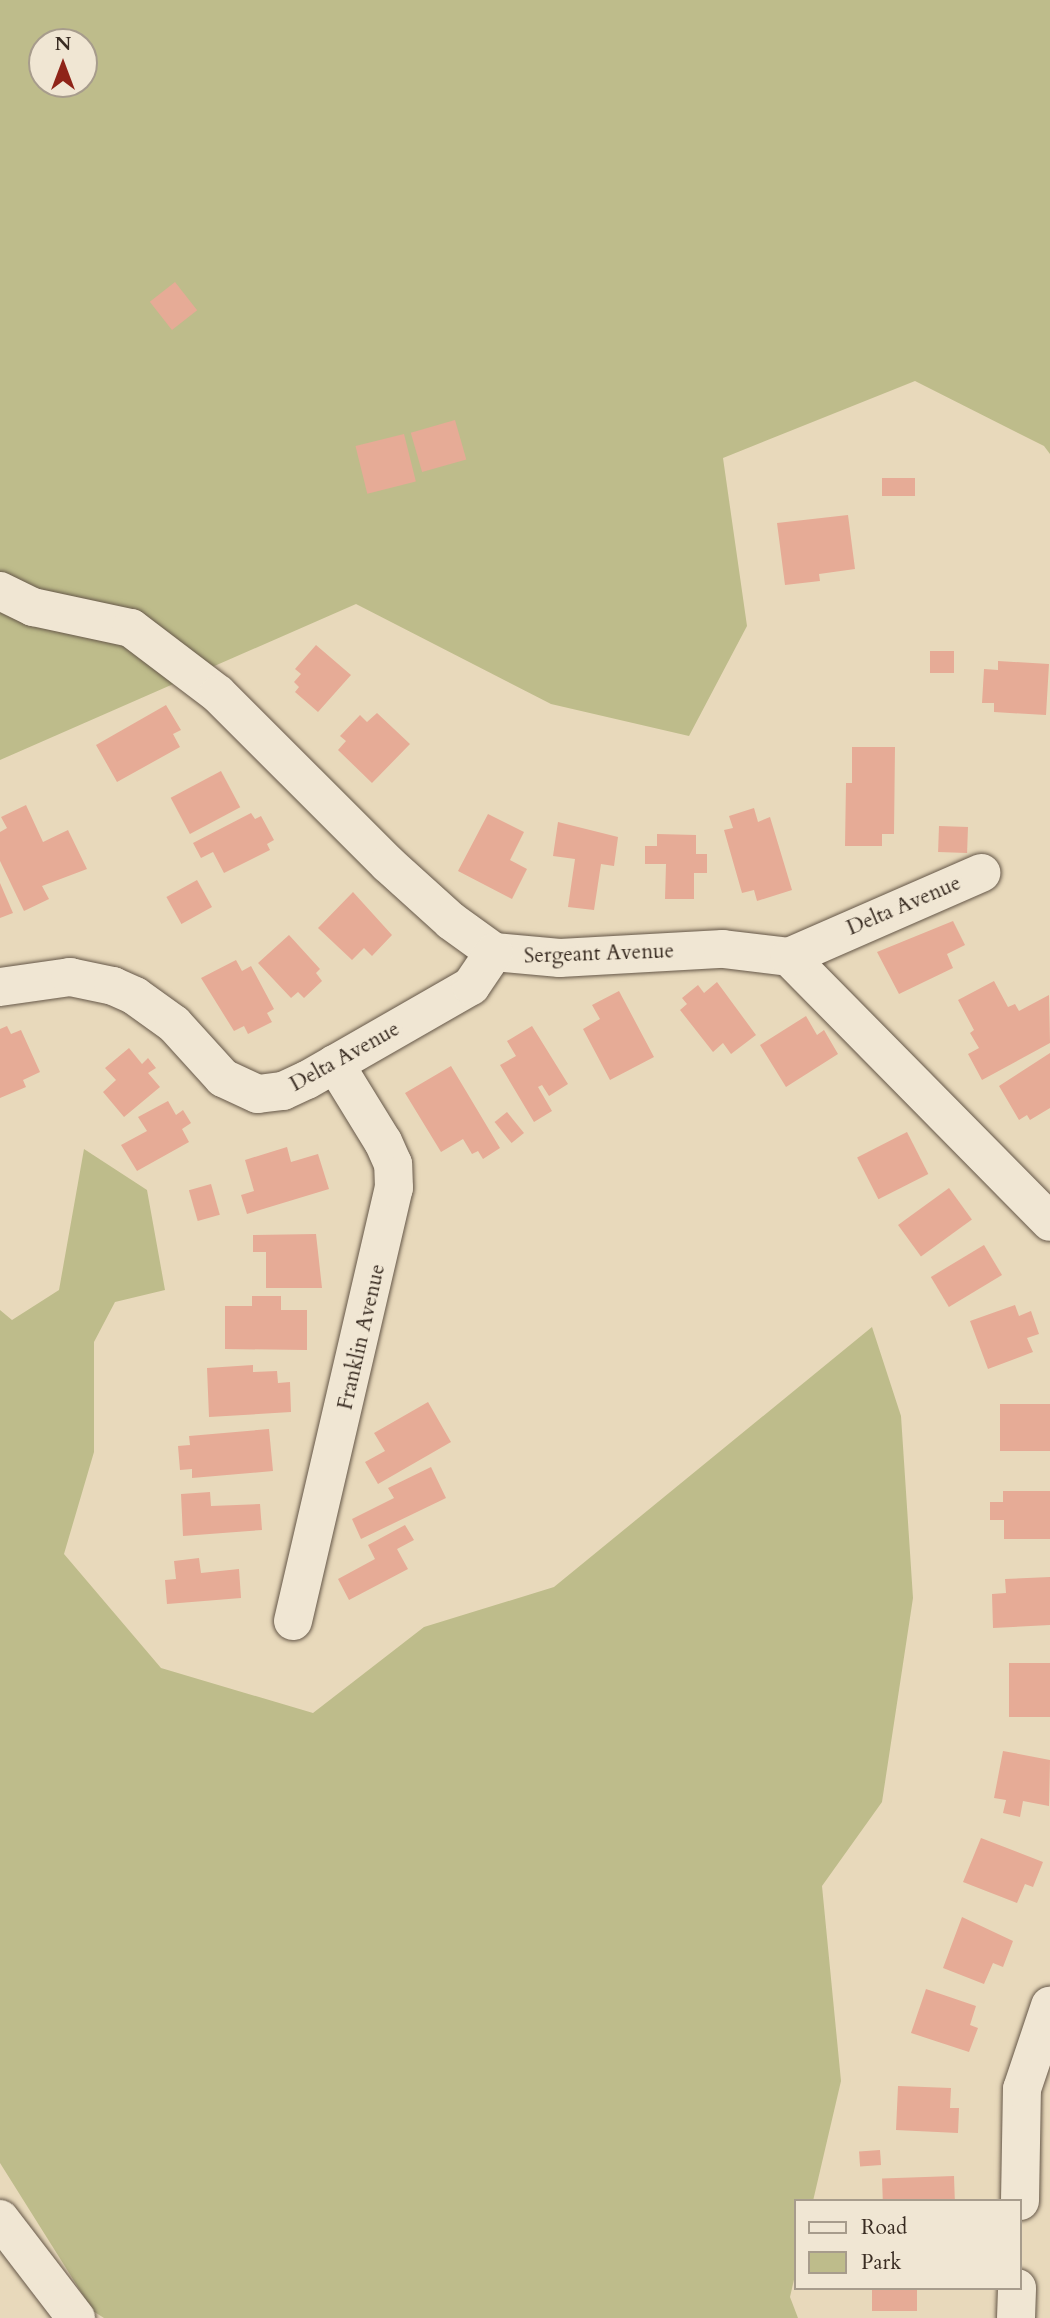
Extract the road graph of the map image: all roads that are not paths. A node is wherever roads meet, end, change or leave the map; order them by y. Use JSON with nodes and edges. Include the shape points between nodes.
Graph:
{"nodes":[{"id":1,"x":0,"y":591,"type":"edge"},
{"id":2,"x":981,"y":873,"type":"dead end"},
{"id":3,"x":495,"y":952,"type":"junction"},
{"id":4,"x":789,"y":957,"type":"junction"},
{"id":5,"x":0,"y":987,"type":"edge"},
{"id":6,"x":335,"y":1064,"type":"junction"},
{"id":7,"x":1050,"y":1222,"type":"edge"},
{"id":8,"x":293,"y":1621,"type":"dead end"},
{"id":9,"x":1050,"y":2006,"type":"edge"},
{"id":10,"x":1020,"y":2199,"type":"edge"},
{"id":11,"x":0,"y":2219,"type":"edge"},
{"id":12,"x":1017,"y":2290,"type":"edge"},
{"id":13,"x":76,"y":2318,"type":"edge"},
{"id":14,"x":1016,"y":2318,"type":"edge"}],
"edges":[{"from":1,"to":3,"type":"street","name":"Sergeant Avenue","via":[[33,607],[131,628],[218,694],[388,864],[451,921]]},
{"from":2,"to":4,"type":"street","name":"Delta Avenue"},
{"from":3,"to":4,"type":"street","name":"Sergeant Avenue","via":[[560,958],[723,949]]},
{"from":3,"to":6,"type":"street","name":"Delta Avenue","via":[[471,986]]},
{"from":4,"to":7,"type":"street"},
{"from":5,"to":6,"type":"street","name":"Delta Avenue","via":[[70,977],[135,996],[181,1030],[223,1078],[244,1091],[283,1091]]},
{"from":6,"to":8,"type":"street","name":"Franklin Avenue","via":[[383,1142],[393,1164],[394,1188]]},
{"from":9,"to":10,"type":"street","via":[[1022,2089]]},
{"from":11,"to":13,"type":"street"},
{"from":12,"to":14,"type":"street"}]}
